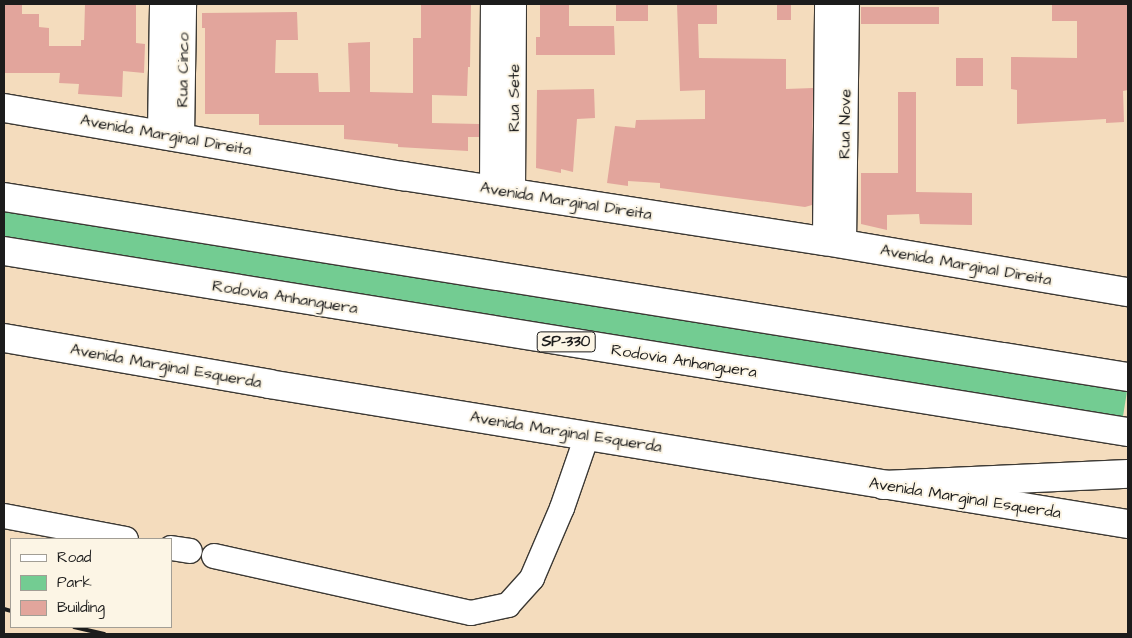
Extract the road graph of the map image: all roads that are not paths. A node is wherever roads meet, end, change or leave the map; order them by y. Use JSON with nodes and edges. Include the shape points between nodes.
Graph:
{"nodes":[{"id":1,"x":162,"y":4,"type":"edge"},
{"id":2,"x":184,"y":4,"type":"edge"},
{"id":3,"x":493,"y":4,"type":"edge"},
{"id":4,"x":514,"y":4,"type":"edge"},
{"id":5,"x":827,"y":4,"type":"edge"},
{"id":6,"x":847,"y":4,"type":"edge"},
{"id":7,"x":172,"y":33,"type":"junction"},
{"id":8,"x":503,"y":73,"type":"junction"},
{"id":9,"x":4,"y":108,"type":"edge"},
{"id":10,"x":171,"y":135,"type":"junction"},
{"id":11,"x":503,"y":191,"type":"junction"},
{"id":12,"x":4,"y":197,"type":"edge"},
{"id":13,"x":834,"y":243,"type":"junction"},
{"id":14,"x":4,"y":252,"type":"edge"},
{"id":15,"x":1128,"y":292,"type":"edge"},
{"id":16,"x":4,"y":338,"type":"edge"},
{"id":17,"x":1128,"y":377,"type":"edge"},
{"id":18,"x":1128,"y":432,"type":"edge"},
{"id":19,"x":587,"y":436,"type":"junction"},
{"id":20,"x":1128,"y":474,"type":"edge"},
{"id":21,"x":883,"y":485,"type":"junction"},
{"id":22,"x":4,"y":516,"type":"edge"},
{"id":23,"x":1128,"y":524,"type":"edge"},
{"id":24,"x":121,"y":538,"type":"edge"},
{"id":25,"x":214,"y":556,"type":"dead end"}],
"edges":[{"from":1,"to":7,"type":"street","name":"Rua Cinco"},
{"from":2,"to":7,"type":"street","name":"Rua Cinco"},
{"from":3,"to":8,"type":"street","name":"Rua Sete"},
{"from":4,"to":8,"type":"street","name":"Rua Sete"},
{"from":5,"to":13,"type":"street","name":"Rua Nove"},
{"from":6,"to":13,"type":"street","name":"Rua Nove"},
{"from":7,"to":10,"type":"street","name":"Rua Cinco"},
{"from":8,"to":11,"type":"street","name":"Rua Sete"},
{"from":9,"to":10,"type":"main road","name":"Avenida Marginal Direita"},
{"from":10,"to":11,"type":"main road","name":"Avenida Marginal Direita"},
{"from":11,"to":13,"type":"main road","name":"Avenida Marginal Direita"},
{"from":12,"to":17,"type":"main road"},
{"from":13,"to":15,"type":"main road","name":"Avenida Marginal Direita"},
{"from":14,"to":18,"type":"main road","name":"Rodovia Anhanguera","number":"SP-330"},
{"from":16,"to":19,"type":"main road","name":"Avenida Marginal Esquerda"},
{"from":19,"to":21,"type":"main road","name":"Avenida Marginal Esquerda"},
{"from":19,"to":25,"type":"street","via":[[562,508],[532,578],[508,606],[472,613]]},
{"from":20,"to":21,"type":"main road"},
{"from":21,"to":23,"type":"main road","name":"Avenida Marginal Esquerda"},
{"from":22,"to":24,"type":"street"}]}
